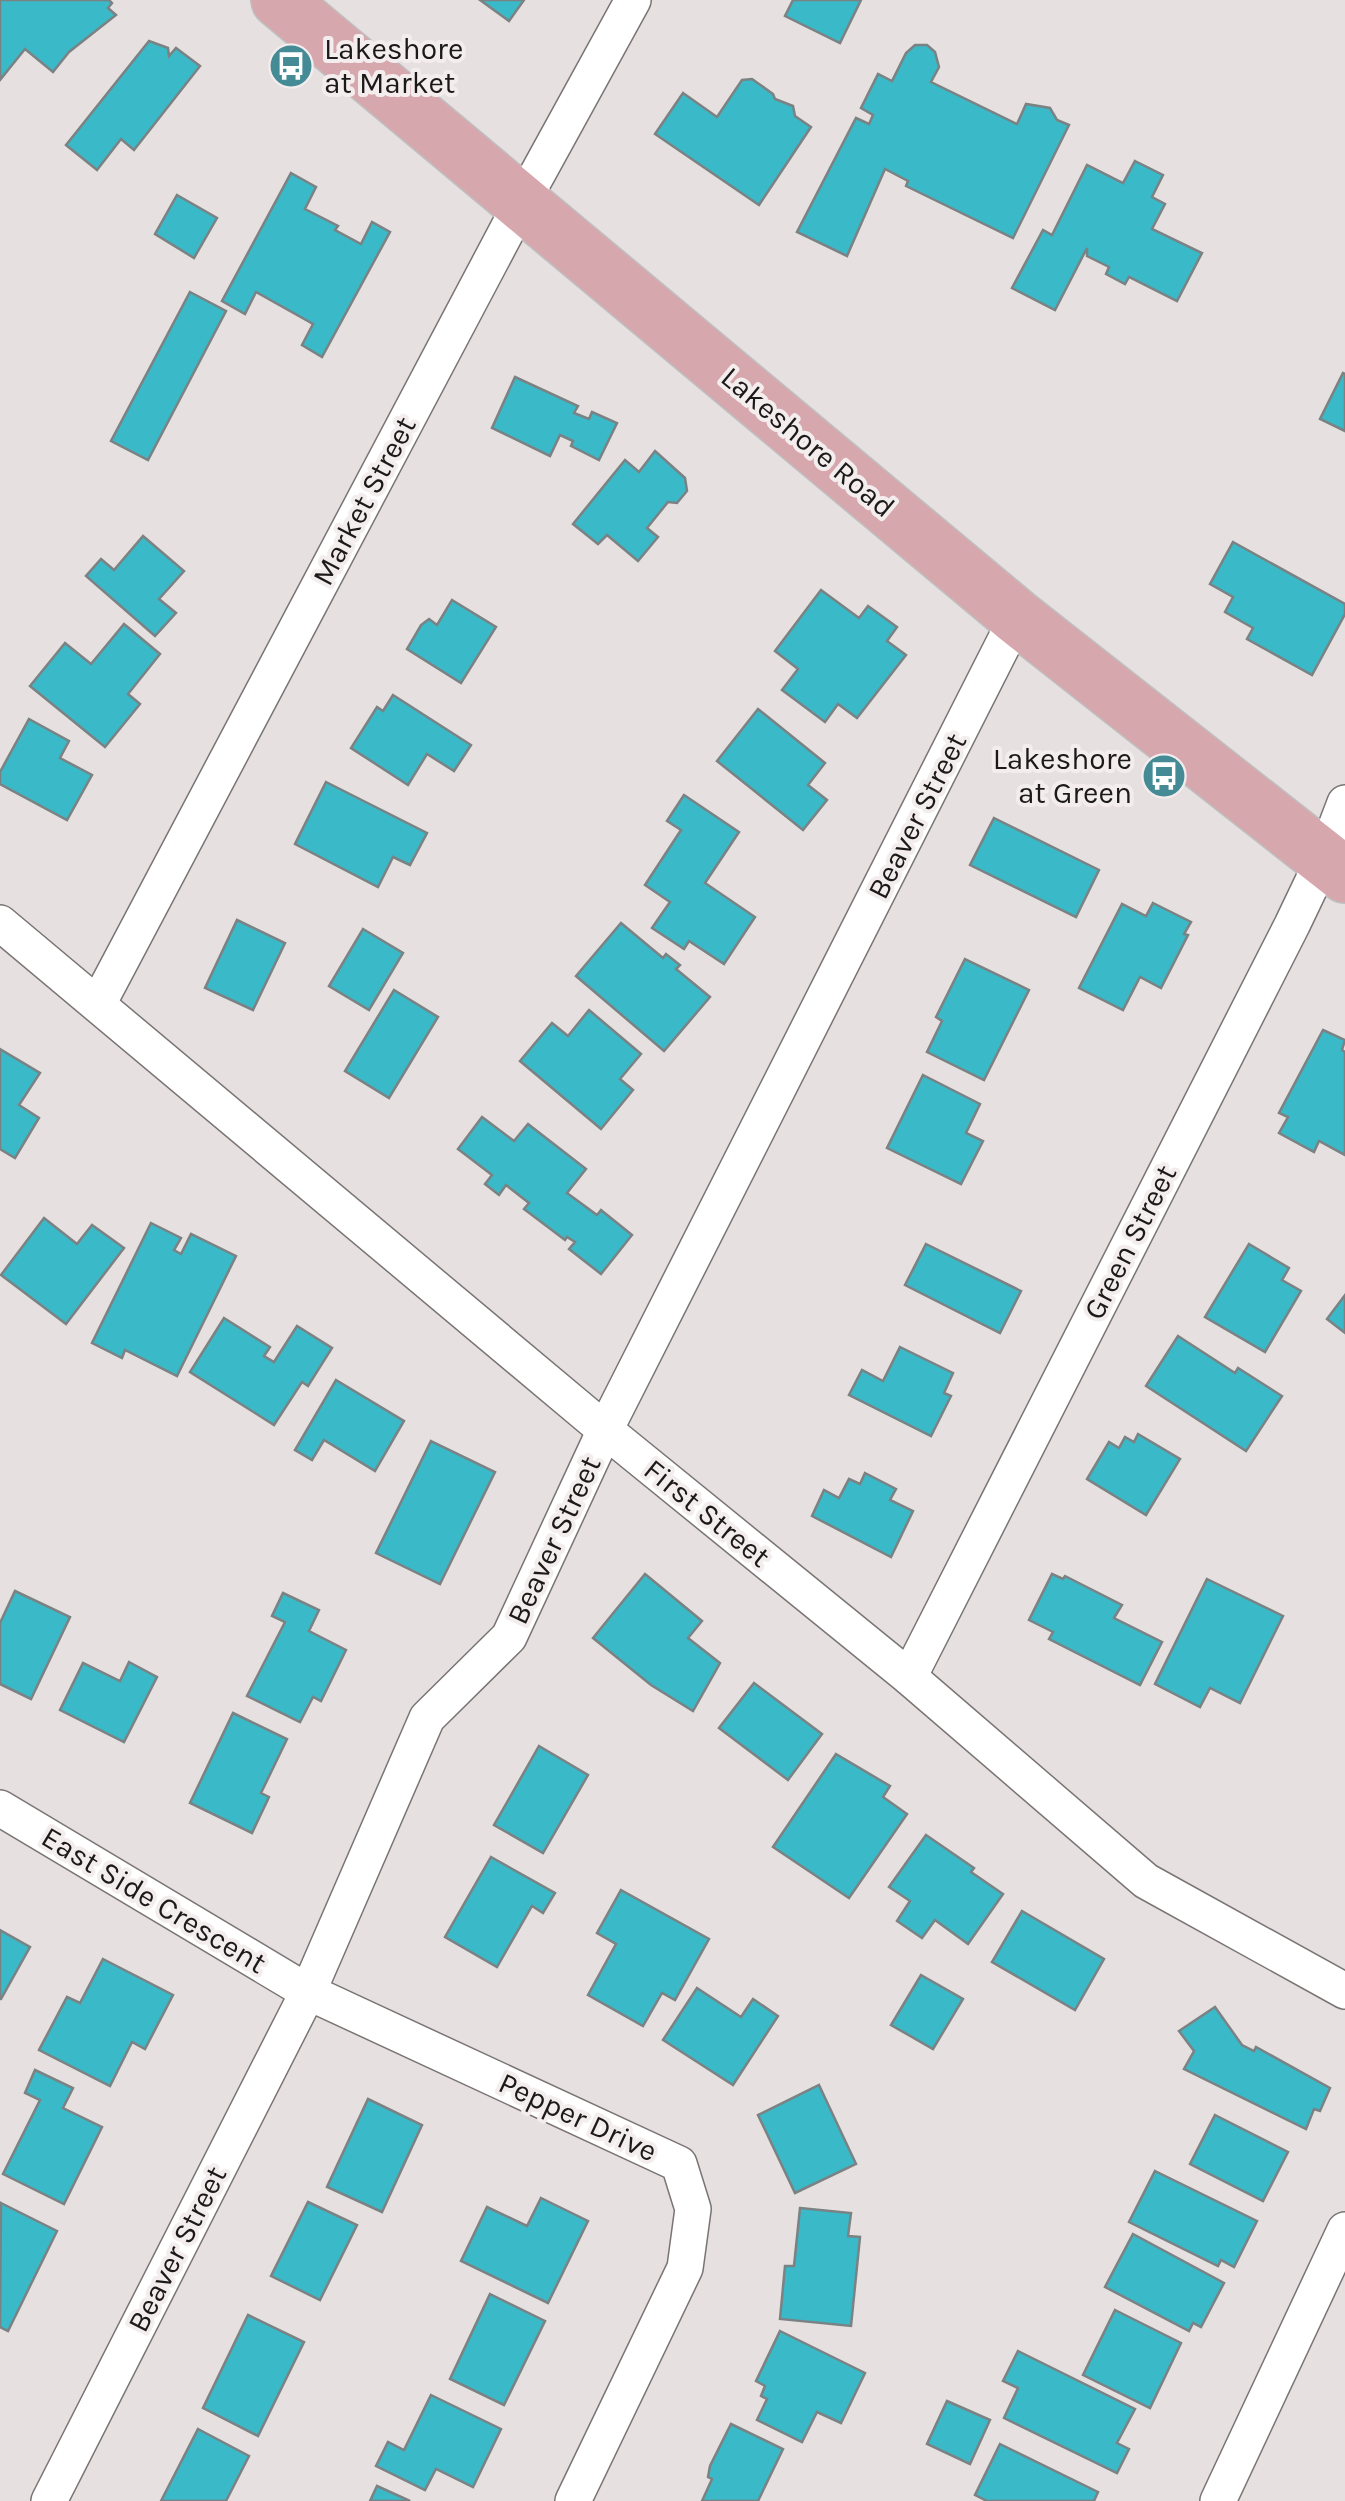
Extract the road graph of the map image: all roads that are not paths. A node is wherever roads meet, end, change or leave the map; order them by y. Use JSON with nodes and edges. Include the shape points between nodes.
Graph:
{"nodes":[{"id":1,"x":278,"y":0,"type":"edge"},
{"id":2,"x":633,"y":0,"type":"edge"},
{"id":3,"x":522,"y":202,"type":"junction"},
{"id":4,"x":1017,"y":617,"type":"junction"},
{"id":5,"x":1345,"y":803,"type":"edge"},
{"id":6,"x":1334,"y":867,"type":"edge"},
{"id":7,"x":0,"y":923,"type":"edge"},
{"id":8,"x":98,"y":1004,"type":"junction"},
{"id":9,"x":604,"y":1430,"type":"junction"},
{"id":10,"x":909,"y":1676,"type":"junction"},
{"id":11,"x":0,"y":1808,"type":"edge"},
{"id":12,"x":1345,"y":1990,"type":"edge"},
{"id":13,"x":308,"y":1992,"type":"junction"},
{"id":14,"x":1345,"y":2230,"type":"edge"},
{"id":15,"x":49,"y":2501,"type":"edge"},
{"id":16,"x":573,"y":2501,"type":"edge"},
{"id":17,"x":1218,"y":2501,"type":"edge"}],
"edges":[{"from":1,"to":3,"type":"main road","name":"Lakeshore Road"},
{"from":2,"to":3,"type":"street","name":"Market Street"},
{"from":3,"to":4,"type":"main road","name":"Lakeshore Road"},
{"from":3,"to":8,"type":"street","name":"Market Street"},
{"from":4,"to":6,"type":"main road","name":"Lakeshore Road"},
{"from":4,"to":9,"type":"street","name":"Beaver Street"},
{"from":5,"to":6,"type":"street","name":"Green Street"},
{"from":6,"to":10,"type":"street","name":"Green Street"},
{"from":7,"to":8,"type":"street","name":"First Street"},
{"from":8,"to":9,"type":"street","name":"First Street"},
{"from":9,"to":10,"type":"street","name":"First Street"},
{"from":9,"to":13,"type":"street","name":"Beaver Street","via":[[509,1637],[427,1718]]},
{"from":10,"to":12,"type":"street","name":"First Street","via":[[1146,1881]]},
{"from":11,"to":13,"type":"street","name":"East Side Crescent"},
{"from":13,"to":15,"type":"street","name":"Beaver Street"},
{"from":13,"to":16,"type":"street","name":"Pepper Drive","via":[[679,2164],[693,2209],[685,2268]]},
{"from":14,"to":17,"type":"street"}]}
